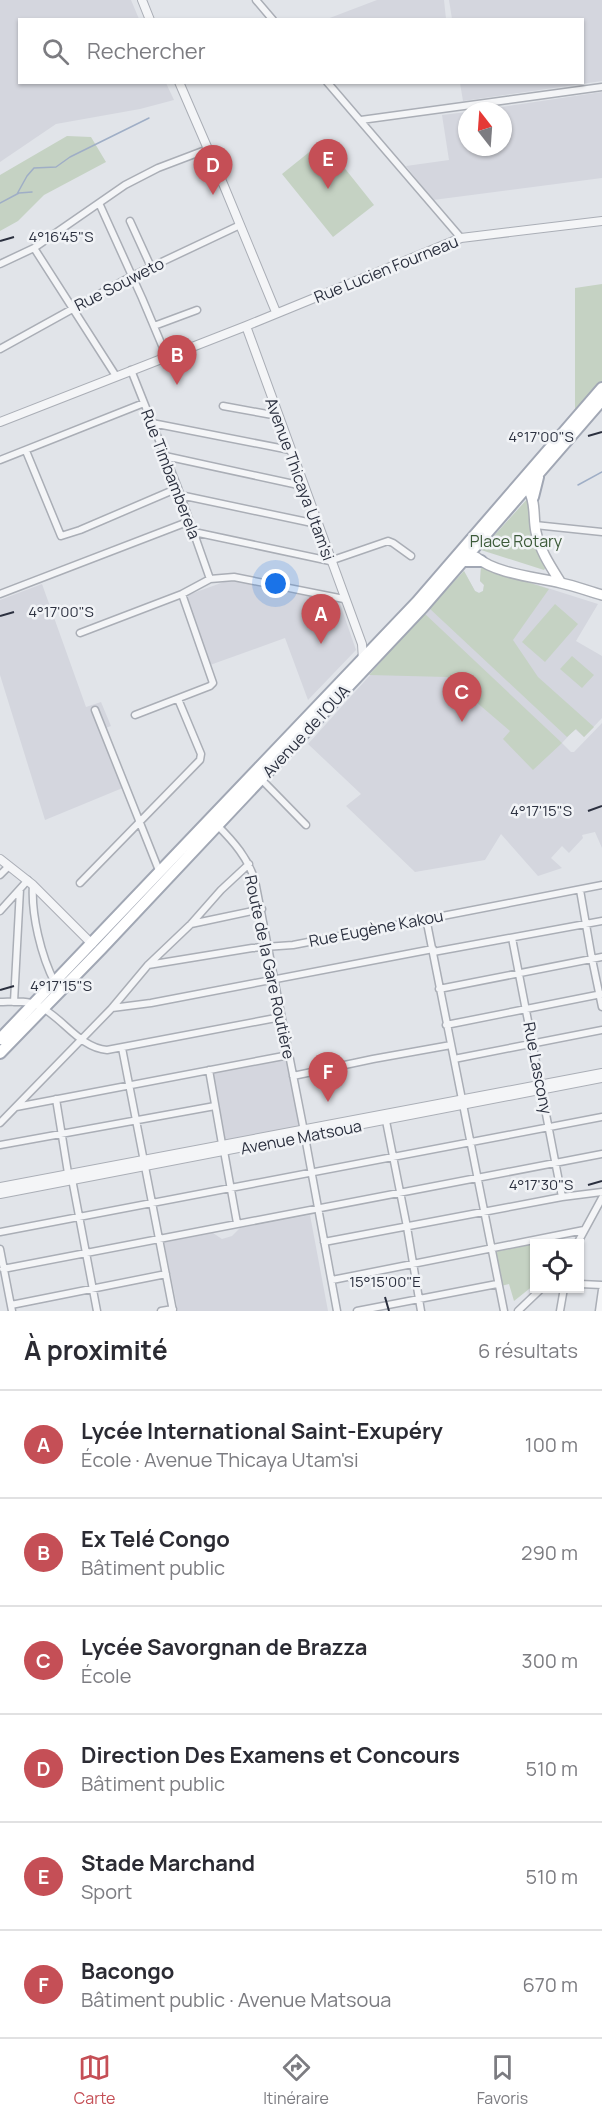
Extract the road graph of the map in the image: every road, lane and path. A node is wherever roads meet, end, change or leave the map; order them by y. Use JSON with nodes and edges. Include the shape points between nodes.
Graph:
{"nodes":[{"id":1,"x":142,"y":0,"type":"edge"},
{"id":2,"x":256,"y":0,"type":"edge"},
{"id":3,"x":149,"y":18,"type":"edge"},
{"id":4,"x":271,"y":18,"type":"edge"},
{"id":5,"x":180,"y":84,"type":"edge"},
{"id":6,"x":329,"y":84,"type":"edge"},
{"id":7,"x":602,"y":87,"type":"edge"},
{"id":8,"x":361,"y":120,"type":"junction"},
{"id":9,"x":208,"y":149,"type":"junction"},
{"id":10,"x":99,"y":203,"type":"junction"},
{"id":11,"x":602,"y":221,"type":"edge"},
{"id":12,"x":130,"y":222,"type":"dead end"},
{"id":13,"x":240,"y":225,"type":"junction"},
{"id":14,"x":460,"y":238,"type":"junction"},
{"id":15,"x":34,"y":248,"type":"junction"},
{"id":16,"x":0,"y":264,"type":"edge"},
{"id":17,"x":151,"y":267,"type":"junction"},
{"id":18,"x":132,"y":276,"type":"junction"},
{"id":19,"x":72,"y":309,"type":"junction"},
{"id":20,"x":197,"y":310,"type":"dead end"},
{"id":21,"x":276,"y":312,"type":"junction"},
{"id":22,"x":246,"y":326,"type":"junction"},
{"id":23,"x":154,"y":327,"type":"junction"},
{"id":24,"x":0,"y":349,"type":"edge"},
{"id":25,"x":166,"y":355,"type":"junction"},
{"id":26,"x":131,"y":370,"type":"junction"},
{"id":27,"x":116,"y":376,"type":"junction"},
{"id":28,"x":602,"y":388,"type":"edge"},
{"id":29,"x":602,"y":400,"type":"edge"},
{"id":30,"x":144,"y":403,"type":"junction"},
{"id":31,"x":223,"y":406,"type":"dead end"},
{"id":32,"x":278,"y":416,"type":"junction"},
{"id":33,"x":0,"y":422,"type":"edge"},
{"id":34,"x":152,"y":423,"type":"junction"},
{"id":35,"x":290,"y":450,"type":"junction"},
{"id":36,"x":26,"y":451,"type":"junction"},
{"id":37,"x":165,"y":456,"type":"junction"},
{"id":38,"x":0,"y":460,"type":"edge"},
{"id":39,"x":541,"y":470,"type":"junction"},
{"id":40,"x":525,"y":483,"type":"junction"},
{"id":41,"x":303,"y":486,"type":"junction"},
{"id":42,"x":179,"y":492,"type":"junction"},
{"id":43,"x":533,"y":497,"type":"junction"},
{"id":44,"x":190,"y":521,"type":"junction"},
{"id":45,"x":317,"y":524,"type":"junction"},
{"id":46,"x":535,"y":525,"type":"junction"},
{"id":47,"x":194,"y":532,"type":"junction"},
{"id":48,"x":602,"y":532,"type":"edge"},
{"id":49,"x":468,"y":550,"type":"junction"},
{"id":50,"x":411,"y":555,"type":"dead end"},
{"id":51,"x":330,"y":561,"type":"junction"},
{"id":52,"x":463,"y":561,"type":"junction"},
{"id":53,"x":481,"y":561,"type":"junction"},
{"id":54,"x":210,"y":579,"type":"junction"},
{"id":55,"x":561,"y":583,"type":"junction"},
{"id":56,"x":0,"y":594,"type":"edge"},
{"id":57,"x":182,"y":594,"type":"junction"},
{"id":58,"x":602,"y":595,"type":"edge"},
{"id":59,"x":344,"y":599,"type":"junction"},
{"id":60,"x":356,"y":631,"type":"junction"},
{"id":61,"x":80,"y":633,"type":"dead end"},
{"id":62,"x":381,"y":646,"type":"junction"},
{"id":63,"x":365,"y":662,"type":"junction"},
{"id":64,"x":178,"y":699,"type":"junction"},
{"id":65,"x":95,"y":710,"type":"dead end"},
{"id":66,"x":135,"y":715,"type":"dead end"},
{"id":67,"x":261,"y":779,"type":"junction"},
{"id":68,"x":140,"y":822,"type":"junction"},
{"id":69,"x":213,"y":822,"type":"junction"},
{"id":70,"x":306,"y":825,"type":"dead end"},
{"id":71,"x":0,"y":860,"type":"edge"},
{"id":72,"x":249,"y":864,"type":"junction"},
{"id":73,"x":9,"y":866,"type":"junction"},
{"id":74,"x":0,"y":874,"type":"edge"},
{"id":75,"x":161,"y":877,"type":"junction"},
{"id":76,"x":30,"y":882,"type":"junction"},
{"id":77,"x":80,"y":883,"type":"dead end"},
{"id":78,"x":602,"y":885,"type":"edge"},
{"id":79,"x":20,"y":889,"type":"junction"},
{"id":80,"x":580,"y":890,"type":"junction"},
{"id":81,"x":262,"y":909,"type":"junction"},
{"id":82,"x":0,"y":911,"type":"edge"},
{"id":83,"x":426,"y":918,"type":"junction"},
{"id":84,"x":602,"y":921,"type":"edge"},
{"id":85,"x":191,"y":924,"type":"junction"},
{"id":86,"x":586,"y":924,"type":"junction"},
{"id":87,"x":512,"y":938,"type":"junction"},
{"id":88,"x":92,"y":944,"type":"junction"},
{"id":89,"x":267,"y":946,"type":"junction"},
{"id":90,"x":433,"y":951,"type":"junction"},
{"id":91,"x":602,"y":957,"type":"edge"},
{"id":92,"x":592,"y":959,"type":"junction"},
{"id":93,"x":148,"y":965,"type":"junction"},
{"id":94,"x":519,"y":973,"type":"junction"},
{"id":95,"x":274,"y":979,"type":"junction"},
{"id":96,"x":55,"y":983,"type":"junction"},
{"id":97,"x":439,"y":989,"type":"junction"},
{"id":98,"x":601,"y":994,"type":"edge"},
{"id":99,"x":0,"y":1002,"type":"edge"},
{"id":100,"x":14,"y":1002,"type":"junction"},
{"id":101,"x":40,"y":1006,"type":"junction"},
{"id":102,"x":602,"y":1007,"type":"edge"},
{"id":103,"x":112,"y":1008,"type":"junction"},
{"id":104,"x":526,"y":1008,"type":"junction"},
{"id":105,"x":281,"y":1017,"type":"junction"},
{"id":106,"x":446,"y":1025,"type":"junction"},
{"id":107,"x":602,"y":1030,"type":"edge"},
{"id":108,"x":0,"y":1039,"type":"edge"},
{"id":109,"x":81,"y":1039,"type":"junction"},
{"id":110,"x":532,"y":1044,"type":"junction"},
{"id":111,"x":451,"y":1045,"type":"junction"},
{"id":112,"x":122,"y":1048,"type":"junction"},
{"id":113,"x":0,"y":1053,"type":"edge"},
{"id":114,"x":289,"y":1055,"type":"junction"},
{"id":115,"x":454,"y":1059,"type":"junction"},
{"id":116,"x":209,"y":1071,"type":"junction"},
{"id":117,"x":602,"y":1073,"type":"edge"},
{"id":118,"x":293,"y":1076,"type":"junction"},
{"id":119,"x":602,"y":1078,"type":"edge"},
{"id":120,"x":129,"y":1086,"type":"junction"},
{"id":121,"x":542,"y":1087,"type":"junction"},
{"id":122,"x":56,"y":1099,"type":"junction"},
{"id":123,"x":463,"y":1102,"type":"junction"},
{"id":124,"x":216,"y":1106,"type":"junction"},
{"id":125,"x":15,"y":1107,"type":"junction"},
{"id":126,"x":602,"y":1117,"type":"edge"},
{"id":127,"x":136,"y":1120,"type":"junction"},
{"id":128,"x":386,"y":1121,"type":"junction"},
{"id":129,"x":0,"y":1123,"type":"edge"},
{"id":130,"x":550,"y":1126,"type":"junction"},
{"id":131,"x":304,"y":1132,"type":"junction"},
{"id":132,"x":62,"y":1135,"type":"junction"},
{"id":133,"x":470,"y":1142,"type":"junction"},
{"id":134,"x":0,"y":1145,"type":"edge"},
{"id":135,"x":223,"y":1148,"type":"junction"},
{"id":136,"x":602,"y":1154,"type":"edge"},
{"id":137,"x":392,"y":1157,"type":"junction"},
{"id":138,"x":145,"y":1162,"type":"junction"},
{"id":139,"x":556,"y":1162,"type":"junction"},
{"id":140,"x":311,"y":1172,"type":"junction"},
{"id":141,"x":70,"y":1176,"type":"junction"},
{"id":142,"x":477,"y":1178,"type":"junction"},
{"id":143,"x":0,"y":1186,"type":"edge"},
{"id":144,"x":230,"y":1187,"type":"junction"},
{"id":145,"x":602,"y":1192,"type":"edge"},
{"id":146,"x":400,"y":1193,"type":"junction"},
{"id":147,"x":0,"y":1194,"type":"edge"},
{"id":148,"x":562,"y":1197,"type":"junction"},
{"id":149,"x":602,"y":1198,"type":"edge"},
{"id":150,"x":153,"y":1202,"type":"junction"},
{"id":151,"x":318,"y":1208,"type":"junction"},
{"id":152,"x":484,"y":1212,"type":"junction"},
{"id":153,"x":79,"y":1217,"type":"junction"},
{"id":154,"x":237,"y":1223,"type":"junction"},
{"id":155,"x":407,"y":1227,"type":"junction"},
{"id":156,"x":584,"y":1230,"type":"junction"},
{"id":157,"x":0,"y":1232,"type":"edge"},
{"id":158,"x":159,"y":1238,"type":"junction"},
{"id":159,"x":580,"y":1239,"type":"edge"},
{"id":160,"x":324,"y":1242,"type":"junction"},
{"id":161,"x":0,"y":1249,"type":"edge"},
{"id":162,"x":490,"y":1249,"type":"junction"},
{"id":163,"x":85,"y":1253,"type":"junction"},
{"id":164,"x":413,"y":1263,"type":"junction"},
{"id":165,"x":3,"y":1269,"type":"junction"},
{"id":166,"x":166,"y":1274,"type":"junction"},
{"id":167,"x":332,"y":1280,"type":"junction"},
{"id":168,"x":497,"y":1284,"type":"junction"},
{"id":169,"x":584,"y":1284,"type":"edge"},
{"id":170,"x":602,"y":1285,"type":"edge"},
{"id":171,"x":93,"y":1288,"type":"junction"},
{"id":172,"x":602,"y":1290,"type":"edge"},
{"id":173,"x":537,"y":1293,"type":"edge"},
{"id":174,"x":563,"y":1293,"type":"edge"},
{"id":175,"x":419,"y":1299,"type":"junction"},
{"id":176,"x":11,"y":1308,"type":"edge"},
{"id":177,"x":173,"y":1310,"type":"edge"},
{"id":178,"x":97,"y":1311,"type":"edge"},
{"id":179,"x":161,"y":1311,"type":"edge"},
{"id":180,"x":337,"y":1311,"type":"edge"},
{"id":181,"x":357,"y":1311,"type":"edge"},
{"id":182,"x":421,"y":1311,"type":"edge"},
{"id":183,"x":504,"y":1311,"type":"edge"},
{"id":184,"x":518,"y":1311,"type":"edge"},
{"id":185,"x":560,"y":1311,"type":"edge"},
{"id":186,"x":599,"y":1311,"type":"edge"}],
"edges":[{"from":1,"to":3,"type":"street"},
{"from":2,"to":4,"type":"street"},
{"from":5,"to":9,"type":"street"},
{"from":6,"to":8,"type":"street"},
{"from":7,"to":8,"type":"street"},
{"from":8,"to":14,"type":"street"},
{"from":9,"to":10,"type":"street","via":[[143,175]]},
{"from":9,"to":13,"type":"street"},
{"from":10,"to":15,"type":"street"},
{"from":10,"to":18,"type":"street"},
{"from":11,"to":14,"type":"street","name":"Rue Lucien Fourneau"},
{"from":12,"to":17,"type":"street"},
{"from":13,"to":17,"type":"street","name":"Rue Souweto"},
{"from":13,"to":21,"type":"street"},
{"from":14,"to":21,"type":"street","name":"Rue Lucien Fourneau"},
{"from":15,"to":16,"type":"street"},
{"from":15,"to":19,"type":"street"},
{"from":17,"to":18,"type":"street","name":"Rue Souweto"},
{"from":18,"to":19,"type":"street","name":"Rue Souweto"},
{"from":18,"to":23,"type":"street"},
{"from":19,"to":24,"type":"street","name":"Rue Souweto"},
{"from":19,"to":27,"type":"street"},
{"from":20,"to":23,"type":"street"},
{"from":21,"to":22,"type":"street","name":"Rue Lucien Fourneau"},
{"from":22,"to":25,"type":"street","name":"Rue Lucien Fourneau"},
{"from":22,"to":32,"type":"street","name":"Avenue Thicaya Utam'si"},
{"from":23,"to":25,"type":"street"},
{"from":25,"to":26,"type":"street","name":"Rue Lucien Fourneau"},
{"from":26,"to":27,"type":"street","name":"Rue Lucien Fourneau"},
{"from":26,"to":30,"type":"street","name":"Rue Timbamberela"},
{"from":27,"to":33,"type":"street","name":"Rue Lucien Fourneau"},
{"from":28,"to":40,"type":"main road","name":"Avenue de l'OUA"},
{"from":29,"to":39,"type":"main road","name":"Avenue de l'OUA"},
{"from":30,"to":34,"type":"street","name":"Rue Timbamberela"},
{"from":30,"to":36,"type":"street"},
{"from":31,"to":32,"type":"street"},
{"from":32,"to":35,"type":"street","name":"Avenue Thicaya Utam'si"},
{"from":34,"to":35,"type":"street"},
{"from":34,"to":37,"type":"street","name":"Rue Timbamberela"},
{"from":35,"to":41,"type":"street","name":"Avenue Thicaya Utam'si"},
{"from":36,"to":38,"type":"street"},
{"from":36,"to":42,"type":"street","via":[[61,536]]},
{"from":37,"to":41,"type":"street"},
{"from":37,"to":42,"type":"street","name":"Rue Timbamberela"},
{"from":39,"to":40,"type":"main road","name":"Avenue de l'OUA"},
{"from":39,"to":43,"type":"main road"},
{"from":40,"to":43,"type":"main road"},
{"from":40,"to":49,"type":"main road","name":"Avenue de l'OUA"},
{"from":41,"to":45,"type":"street","name":"Avenue Thicaya Utam'si"},
{"from":42,"to":44,"type":"street","name":"Rue Timbamberela"},
{"from":42,"to":45,"type":"street"},
{"from":43,"to":46,"type":"main road"},
{"from":44,"to":47,"type":"street","name":"Rue Timbamberela"},
{"from":44,"to":56,"type":"street"},
{"from":45,"to":51,"type":"street","name":"Avenue Thicaya Utam'si"},
{"from":46,"to":48,"type":"street"},
{"from":46,"to":55,"type":"main road","via":[[543,552]]},
{"from":47,"to":51,"type":"street"},
{"from":47,"to":54,"type":"street","name":"Rue Timbamberela"},
{"from":49,"to":52,"type":"main road","name":"Avenue de l'OUA"},
{"from":49,"to":53,"type":"main road"},
{"from":49,"to":62,"type":"main road","name":"Avenue de l'OUA"},
{"from":50,"to":51,"type":"street","via":[[388,541]]},
{"from":51,"to":59,"type":"street","name":"Avenue Thicaya Utam'si"},
{"from":52,"to":53,"type":"main road"},
{"from":52,"to":62,"type":"main road","name":"Avenue de l'OUA"},
{"from":53,"to":55,"type":"main road","via":[[524,576]]},
{"from":54,"to":57,"type":"street"},
{"from":54,"to":59,"type":"street","via":[[234,577]]},
{"from":55,"to":58,"type":"main road"},
{"from":57,"to":61,"type":"street"},
{"from":57,"to":64,"type":"street","via":[[213,683]]},
{"from":59,"to":60,"type":"street","name":"Avenue Thicaya Utam'si"},
{"from":60,"to":62,"type":"street","via":[[363,640]]},
{"from":60,"to":63,"type":"street","name":"Avenue Thicaya Utam'si"},
{"from":62,"to":63,"type":"main road","name":"Avenue de l'OUA"},
{"from":63,"to":67,"type":"main road","name":"Avenue de l'OUA"},
{"from":63,"to":69,"type":"main road","name":"Avenue de l'OUA"},
{"from":64,"to":66,"type":"street"},
{"from":64,"to":68,"type":"street","via":[[201,758]]},
{"from":65,"to":68,"type":"street"},
{"from":67,"to":69,"type":"main road","name":"Avenue de l'OUA"},
{"from":67,"to":70,"type":"street"},
{"from":68,"to":75,"type":"street"},
{"from":68,"to":77,"type":"street"},
{"from":69,"to":72,"type":"street","name":"Route de la Gare Routière","via":[[235,843]]},
{"from":69,"to":75,"type":"main road","name":"Avenue de l'OUA"},
{"from":71,"to":73,"type":"street"},
{"from":72,"to":81,"type":"street","name":"Route de la Gare Routière"},
{"from":72,"to":85,"type":"street"},
{"from":73,"to":74,"type":"street"},
{"from":73,"to":76,"type":"street"},
{"from":75,"to":88,"type":"main road","name":"Avenue de l'OUA"},
{"from":75,"to":101,"type":"main road","name":"Avenue de l'OUA"},
{"from":76,"to":79,"type":"street"},
{"from":76,"to":88,"type":"street"},
{"from":76,"to":96,"type":"street","via":[[43,953]]},
{"from":78,"to":80,"type":"street","name":"Rue Eugène Kakou"},
{"from":79,"to":82,"type":"street"},
{"from":79,"to":100,"type":"street"},
{"from":80,"to":83,"type":"street","name":"Rue Eugène Kakou"},
{"from":80,"to":86,"type":"street"},
{"from":81,"to":85,"type":"street"},
{"from":81,"to":89,"type":"street","name":"Route de la Gare Routière"},
{"from":83,"to":89,"type":"street","name":"Rue Eugène Kakou","via":[[302,943]]},
{"from":83,"to":90,"type":"street"},
{"from":84,"to":86,"type":"street"},
{"from":85,"to":93,"type":"street"},
{"from":86,"to":87,"type":"street"},
{"from":86,"to":92,"type":"street"},
{"from":87,"to":90,"type":"street"},
{"from":87,"to":94,"type":"street","name":"Rue Lascony"},
{"from":88,"to":96,"type":"main road","name":"Avenue de l'OUA"},
{"from":89,"to":93,"type":"street","name":"Rue Eugène Kakou"},
{"from":89,"to":95,"type":"street","name":"Route de la Gare Routière"},
{"from":90,"to":95,"type":"street"},
{"from":90,"to":97,"type":"street"},
{"from":91,"to":92,"type":"street"},
{"from":92,"to":94,"type":"street"},
{"from":92,"to":98,"type":"street"},
{"from":93,"to":103,"type":"street"},
{"from":94,"to":97,"type":"street"},
{"from":94,"to":104,"type":"street","name":"Rue Lascony"},
{"from":95,"to":103,"type":"street"},
{"from":95,"to":105,"type":"street","name":"Route de la Gare Routière"},
{"from":96,"to":101,"type":"main road","name":"Avenue de l'OUA"},
{"from":97,"to":106,"type":"street"},
{"from":98,"to":102,"type":"street"},
{"from":98,"to":104,"type":"street"},
{"from":99,"to":100,"type":"street"},
{"from":100,"to":101,"type":"street"},
{"from":101,"to":108,"type":"main road","name":"Avenue de l'OUA"},
{"from":101,"to":109,"type":"street"},
{"from":101,"to":113,"type":"main road","name":"Avenue de l'OUA"},
{"from":103,"to":109,"type":"street"},
{"from":104,"to":106,"type":"street"},
{"from":104,"to":110,"type":"street","name":"Rue Lascony"},
{"from":105,"to":112,"type":"street"},
{"from":105,"to":114,"type":"street","name":"Route de la Gare Routière"},
{"from":106,"to":111,"type":"street"},
{"from":107,"to":110,"type":"street"},
{"from":109,"to":112,"type":"street","via":[[99,1050]]},
{"from":109,"to":125,"type":"street"},
{"from":110,"to":115,"type":"street"},
{"from":110,"to":121,"type":"street","name":"Rue Lascony"},
{"from":111,"to":115,"type":"street"},
{"from":111,"to":118,"type":"street"},
{"from":112,"to":120,"type":"street"},
{"from":114,"to":116,"type":"street"},
{"from":114,"to":118,"type":"street","name":"Route de la Gare Routière"},
{"from":115,"to":123,"type":"street"},
{"from":116,"to":120,"type":"street"},
{"from":116,"to":124,"type":"street"},
{"from":117,"to":121,"type":"street","name":"Avenue Matsoua"},
{"from":118,"to":131,"type":"street","name":"Route de la Gare Routière"},
{"from":119,"to":121,"type":"street","name":"Avenue Matsoua"},
{"from":120,"to":122,"type":"street"},
{"from":120,"to":127,"type":"street"},
{"from":121,"to":123,"type":"street","name":"Avenue Matsoua"},
{"from":121,"to":130,"type":"street","name":"Rue Lascony"},
{"from":122,"to":125,"type":"street"},
{"from":122,"to":132,"type":"street"},
{"from":123,"to":128,"type":"street","name":"Avenue Matsoua"},
{"from":123,"to":131,"type":"street","name":"Avenue Matsoua"},
{"from":123,"to":133,"type":"street"},
{"from":124,"to":127,"type":"street"},
{"from":124,"to":135,"type":"street"},
{"from":125,"to":129,"type":"street"},
{"from":126,"to":130,"type":"street"},
{"from":127,"to":132,"type":"street"},
{"from":127,"to":138,"type":"street"},
{"from":128,"to":131,"type":"street","name":"Avenue Matsoua"},
{"from":128,"to":137,"type":"street"},
{"from":130,"to":133,"type":"street"},
{"from":130,"to":139,"type":"street","name":"Rue Lascony"},
{"from":131,"to":135,"type":"street","name":"Avenue Matsoua"},
{"from":131,"to":140,"type":"street","name":"Route de la Gare Routière"},
{"from":132,"to":134,"type":"street"},
{"from":132,"to":141,"type":"street"},
{"from":133,"to":137,"type":"street"},
{"from":133,"to":142,"type":"street"},
{"from":135,"to":138,"type":"street","name":"Avenue Matsoua"},
{"from":135,"to":144,"type":"street"},
{"from":136,"to":139,"type":"street"},
{"from":137,"to":140,"type":"street"},
{"from":137,"to":146,"type":"street"},
{"from":138,"to":141,"type":"street","name":"Avenue Matsoua"},
{"from":138,"to":150,"type":"street"},
{"from":139,"to":142,"type":"street"},
{"from":139,"to":148,"type":"street","name":"Rue Lascony"},
{"from":140,"to":144,"type":"street"},
{"from":140,"to":151,"type":"street","name":"Route de la Gare Routière"},
{"from":141,"to":143,"type":"street","name":"Avenue Matsoua"},
{"from":141,"to":147,"type":"street","name":"Avenue Matsoua"},
{"from":141,"to":153,"type":"street"},
{"from":142,"to":146,"type":"street"},
{"from":142,"to":152,"type":"street"},
{"from":144,"to":150,"type":"street"},
{"from":144,"to":154,"type":"street"},
{"from":145,"to":148,"type":"street"},
{"from":146,"to":151,"type":"street"},
{"from":146,"to":155,"type":"street"},
{"from":148,"to":152,"type":"street"},
{"from":149,"to":156,"type":"street"},
{"from":150,"to":153,"type":"street"},
{"from":150,"to":158,"type":"street"},
{"from":151,"to":154,"type":"street"},
{"from":151,"to":160,"type":"street","name":"Route de la Gare Routière"},
{"from":152,"to":155,"type":"street"},
{"from":152,"to":162,"type":"street"},
{"from":153,"to":157,"type":"street"},
{"from":153,"to":163,"type":"street"},
{"from":154,"to":158,"type":"street"},
{"from":155,"to":160,"type":"street"},
{"from":155,"to":164,"type":"street"},
{"from":156,"to":159,"type":"street"},
{"from":156,"to":162,"type":"street"},
{"from":158,"to":163,"type":"street"},
{"from":158,"to":166,"type":"street"},
{"from":160,"to":167,"type":"street","name":"Route de la Gare Routière"},
{"from":161,"to":165,"type":"street"},
{"from":162,"to":164,"type":"street"},
{"from":162,"to":168,"type":"street"},
{"from":163,"to":165,"type":"street"},
{"from":163,"to":171,"type":"street"},
{"from":164,"to":167,"type":"street"},
{"from":164,"to":175,"type":"street"},
{"from":165,"to":176,"type":"street"},
{"from":166,"to":171,"type":"street"},
{"from":166,"to":177,"type":"street"},
{"from":167,"to":180,"type":"street","name":"Route de la Gare Routière"},
{"from":168,"to":175,"type":"street"},
{"from":168,"to":183,"type":"street"},
{"from":169,"to":170,"type":"street"},
{"from":171,"to":176,"type":"street"},
{"from":171,"to":178,"type":"street"},
{"from":172,"to":186,"type":"street"},
{"from":173,"to":184,"type":"street"},
{"from":174,"to":185,"type":"street"},
{"from":175,"to":181,"type":"street"},
{"from":175,"to":182,"type":"street"},
{"from":177,"to":179,"type":"street"}]}
